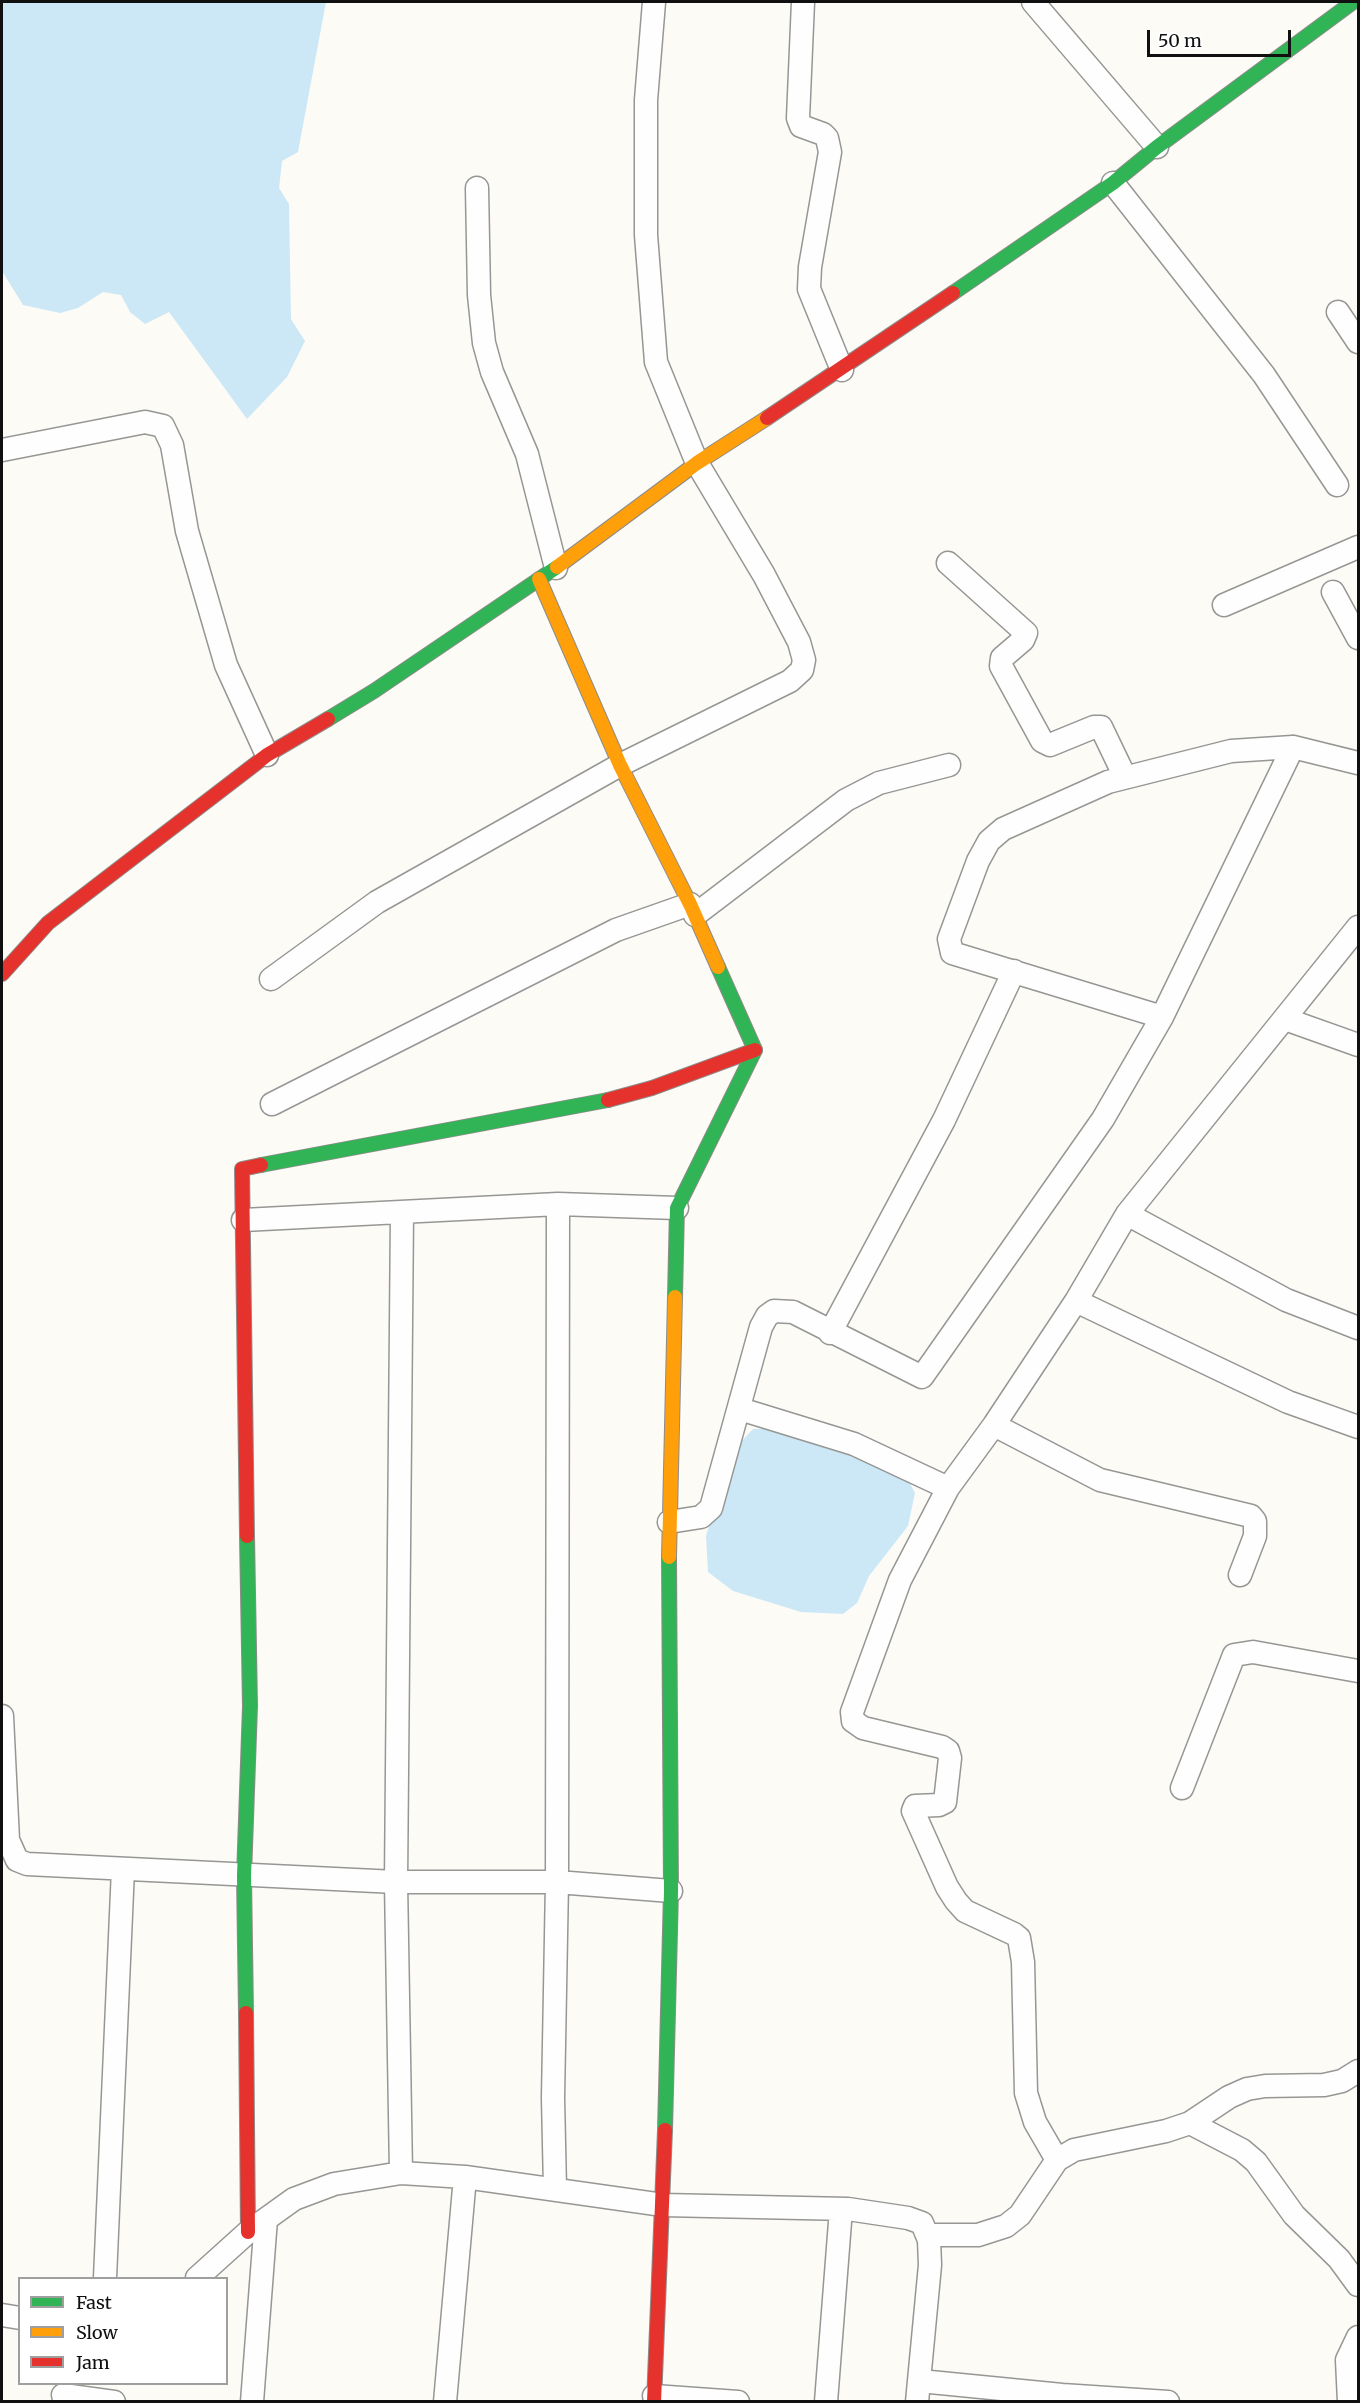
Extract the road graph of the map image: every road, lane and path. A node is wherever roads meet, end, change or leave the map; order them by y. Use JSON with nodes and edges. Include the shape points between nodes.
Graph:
{"nodes":[{"id":1,"x":654,"y":2,"type":"edge"},
{"id":2,"x":803,"y":2,"type":"edge"},
{"id":3,"x":1033,"y":2,"type":"edge"},
{"id":4,"x":1353,"y":2,"type":"edge"},
{"id":5,"x":1157,"y":147,"type":"junction"},
{"id":6,"x":1113,"y":183,"type":"junction"},
{"id":7,"x":477,"y":188,"type":"dead end"},
{"id":8,"x":1338,"y":312,"type":"dead end"},
{"id":9,"x":1359,"y":342,"type":"edge"},
{"id":10,"x":842,"y":370,"type":"junction"},
{"id":11,"x":2,"y":450,"type":"edge"},
{"id":12,"x":697,"y":463,"type":"junction"},
{"id":13,"x":1337,"y":485,"type":"dead end"},
{"id":14,"x":1359,"y":548,"type":"edge"},
{"id":15,"x":948,"y":563,"type":"dead end"},
{"id":16,"x":548,"y":573,"type":"junction"},
{"id":17,"x":1333,"y":592,"type":"dead end"},
{"id":18,"x":1224,"y":605,"type":"dead end"},
{"id":19,"x":1359,"y":638,"type":"edge"},
{"id":20,"x":1293,"y":747,"type":"junction"},
{"id":21,"x":267,"y":755,"type":"junction"},
{"id":22,"x":1359,"y":764,"type":"edge"},
{"id":23,"x":620,"y":765,"type":"junction"},
{"id":24,"x":949,"y":765,"type":"dead end"},
{"id":25,"x":1125,"y":777,"type":"junction"},
{"id":26,"x":692,"y":909,"type":"junction"},
{"id":27,"x":1359,"y":927,"type":"edge"},
{"id":28,"x":1014,"y":971,"type":"junction"},
{"id":29,"x":2,"y":974,"type":"edge"},
{"id":30,"x":271,"y":979,"type":"dead end"},
{"id":31,"x":1162,"y":1017,"type":"junction"},
{"id":32,"x":1285,"y":1019,"type":"junction"},
{"id":33,"x":1359,"y":1045,"type":"edge"},
{"id":34,"x":755,"y":1050,"type":"junction"},
{"id":35,"x":272,"y":1104,"type":"dead end"},
{"id":36,"x":558,"y":1204,"type":"junction"},
{"id":37,"x":677,"y":1208,"type":"junction"},
{"id":38,"x":402,"y":1212,"type":"junction"},
{"id":39,"x":1127,"y":1214,"type":"junction"},
{"id":40,"x":243,"y":1220,"type":"junction"},
{"id":41,"x":1076,"y":1301,"type":"junction"},
{"id":42,"x":1359,"y":1328,"type":"edge"},
{"id":43,"x":830,"y":1332,"type":"junction"},
{"id":44,"x":741,"y":1409,"type":"junction"},
{"id":45,"x":994,"y":1425,"type":"junction"},
{"id":46,"x":1359,"y":1427,"type":"edge"},
{"id":47,"x":948,"y":1488,"type":"junction"},
{"id":48,"x":669,"y":1522,"type":"junction"},
{"id":49,"x":1240,"y":1575,"type":"dead end"},
{"id":50,"x":1359,"y":1671,"type":"edge"},
{"id":51,"x":2,"y":1716,"type":"edge"},
{"id":52,"x":1182,"y":1788,"type":"dead end"},
{"id":53,"x":123,"y":1869,"type":"junction"},
{"id":54,"x":244,"y":1876,"type":"junction"},
{"id":55,"x":396,"y":1882,"type":"junction"},
{"id":56,"x":557,"y":1882,"type":"junction"},
{"id":57,"x":671,"y":1891,"type":"junction"},
{"id":58,"x":1359,"y":2071,"type":"edge"},
{"id":59,"x":1190,"y":2123,"type":"junction"},
{"id":60,"x":1057,"y":2160,"type":"junction"},
{"id":61,"x":401,"y":2173,"type":"junction"},
{"id":62,"x":465,"y":2177,"type":"junction"},
{"id":63,"x":555,"y":2189,"type":"junction"},
{"id":64,"x":663,"y":2205,"type":"junction"},
{"id":65,"x":841,"y":2209,"type":"junction"},
{"id":66,"x":257,"y":2225,"type":"junction"},
{"id":67,"x":928,"y":2235,"type":"junction"},
{"id":68,"x":105,"y":2277,"type":"edge"},
{"id":69,"x":198,"y":2277,"type":"edge"},
{"id":70,"x":1359,"y":2285,"type":"edge"},
{"id":71,"x":2,"y":2315,"type":"edge"},
{"id":72,"x":18,"y":2318,"type":"edge"},
{"id":73,"x":1359,"y":2337,"type":"edge"},
{"id":74,"x":918,"y":2391,"type":"edge"},
{"id":75,"x":63,"y":2394,"type":"edge"},
{"id":76,"x":654,"y":2399,"type":"edge"},
{"id":77,"x":114,"y":2402,"type":"edge"},
{"id":78,"x":252,"y":2402,"type":"edge"},
{"id":79,"x":445,"y":2402,"type":"edge"},
{"id":80,"x":738,"y":2402,"type":"edge"},
{"id":81,"x":826,"y":2402,"type":"edge"},
{"id":82,"x":1168,"y":2402,"type":"edge"},
{"id":83,"x":1349,"y":2402,"type":"edge"}],
"edges":[{"from":1,"to":12,"type":"street","via":[[646,100],[646,234],[656,362]]},
{"from":2,"to":10,"type":"street","via":[[798,118],[801,126],[827,138],[830,152],[809,289]]},
{"from":3,"to":5,"type":"street"},
{"from":4,"to":5,"type":"street"},
{"from":5,"to":6,"type":"street"},
{"from":6,"to":10,"type":"street"},
{"from":6,"to":13,"type":"street","via":[[1264,375]]},
{"from":7,"to":16,"type":"street","via":[[484,343],[492,372],[527,454]]},
{"from":8,"to":9,"type":"street"},
{"from":10,"to":12,"type":"street"},
{"from":11,"to":21,"type":"street","via":[[145,422],[163,426],[172,445],[187,531],[226,665]]},
{"from":12,"to":16,"type":"street"},
{"from":12,"to":23,"type":"street","via":[[799,642],[804,660],[802,670],[790,681]]},
{"from":14,"to":18,"type":"street"},
{"from":15,"to":25,"type":"street","via":[[1026,633],[1002,658],[1001,666],[1042,741],[1050,745],[1101,727]]},
{"from":16,"to":21,"type":"street","via":[[374,691]]},
{"from":16,"to":23,"type":"street"},
{"from":17,"to":19,"type":"street"},
{"from":20,"to":22,"type":"street"},
{"from":20,"to":25,"type":"street","via":[[1231,752]]},
{"from":20,"to":31,"type":"street"},
{"from":21,"to":29,"type":"street","via":[[48,923]]},
{"from":23,"to":26,"type":"street"},
{"from":23,"to":30,"type":"street","via":[[377,902]]},
{"from":24,"to":26,"type":"street","via":[[879,783],[846,800]]},
{"from":25,"to":28,"type":"street","via":[[1050,806],[1003,829],[989,841],[949,939],[950,950],[958,956]]},
{"from":26,"to":34,"type":"street"},
{"from":26,"to":35,"type":"street","via":[[616,930]]},
{"from":27,"to":32,"type":"street"},
{"from":28,"to":31,"type":"street"},
{"from":28,"to":43,"type":"street","via":[[944,1120]]},
{"from":31,"to":43,"type":"street","via":[[1103,1119],[922,1377]]},
{"from":32,"to":33,"type":"street"},
{"from":32,"to":39,"type":"street"},
{"from":34,"to":37,"type":"street"},
{"from":34,"to":40,"type":"street","via":[[605,1101],[242,1169]]},
{"from":36,"to":37,"type":"street"},
{"from":36,"to":38,"type":"street"},
{"from":36,"to":56,"type":"street"},
{"from":37,"to":48,"type":"street"},
{"from":38,"to":40,"type":"street"},
{"from":38,"to":55,"type":"street"},
{"from":39,"to":41,"type":"street"},
{"from":39,"to":42,"type":"street","via":[[1286,1300]]},
{"from":40,"to":54,"type":"street","via":[[250,1706]]},
{"from":41,"to":45,"type":"street"},
{"from":41,"to":46,"type":"street","via":[[1288,1402]]},
{"from":43,"to":44,"type":"street","via":[[793,1312],[783,1310],[767,1316],[761,1326]]},
{"from":44,"to":47,"type":"street","via":[[854,1444]]},
{"from":44,"to":48,"type":"street","via":[[711,1508],[701,1517]]},
{"from":45,"to":47,"type":"street"},
{"from":45,"to":49,"type":"street","via":[[1100,1480],[1251,1516],[1255,1536]]},
{"from":47,"to":60,"type":"street","via":[[900,1580],[852,1717],[863,1728],[948,1751],[945,1802],[915,1806],[913,1811],[956,1901],[965,1911],[1019,1938],[1026,2094],[1035,2122]]},
{"from":48,"to":57,"type":"street"},
{"from":50,"to":52,"type":"street","via":[[1253,1652],[1234,1655]]},
{"from":51,"to":53,"type":"street","via":[[5,1820],[11,1851],[17,1860],[42,1867]]},
{"from":53,"to":54,"type":"street"},
{"from":53,"to":68,"type":"street"},
{"from":54,"to":55,"type":"street"},
{"from":54,"to":66,"type":"street"},
{"from":55,"to":56,"type":"street"},
{"from":55,"to":61,"type":"street"},
{"from":56,"to":57,"type":"street"},
{"from":56,"to":63,"type":"street"},
{"from":57,"to":64,"type":"street"},
{"from":58,"to":59,"type":"street","via":[[1324,2085],[1247,2089]]},
{"from":59,"to":60,"type":"street","via":[[1085,2146]]},
{"from":59,"to":70,"type":"street","via":[[1257,2162],[1294,2215],[1339,2259]]},
{"from":60,"to":67,"type":"street","via":[[1020,2215],[1006,2226],[978,2235]]},
{"from":61,"to":62,"type":"street"},
{"from":61,"to":66,"type":"street","via":[[334,2184],[294,2199]]},
{"from":62,"to":63,"type":"street"},
{"from":62,"to":79,"type":"street"},
{"from":63,"to":64,"type":"street"},
{"from":64,"to":65,"type":"street"},
{"from":64,"to":76,"type":"street"},
{"from":65,"to":67,"type":"street","via":[[908,2218],[922,2223]]},
{"from":65,"to":81,"type":"street"},
{"from":66,"to":69,"type":"street"},
{"from":66,"to":78,"type":"street"},
{"from":67,"to":74,"type":"street","via":[[930,2265]]},
{"from":71,"to":72,"type":"street"},
{"from":73,"to":83,"type":"street","via":[[1347,2360]]},
{"from":74,"to":82,"type":"street"},
{"from":75,"to":77,"type":"street"},
{"from":76,"to":80,"type":"street"}]}
